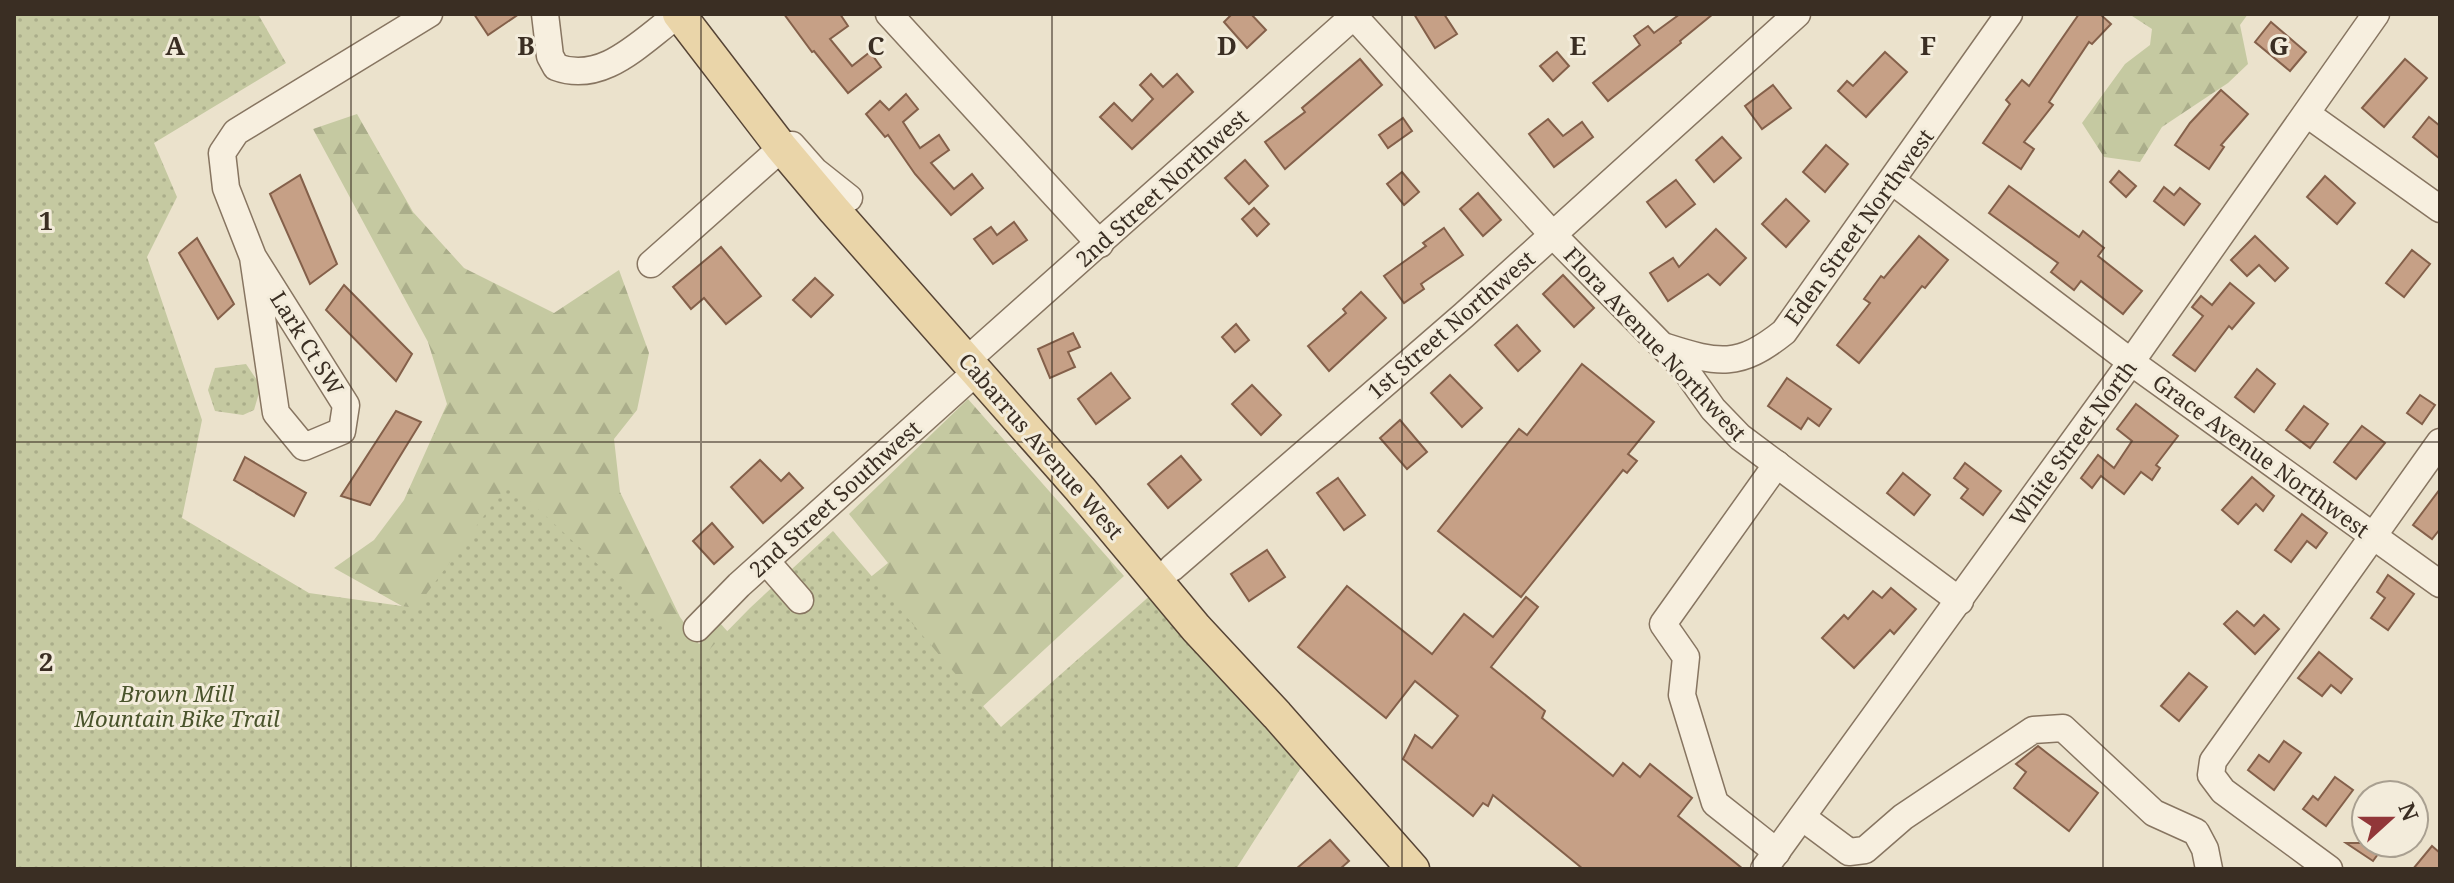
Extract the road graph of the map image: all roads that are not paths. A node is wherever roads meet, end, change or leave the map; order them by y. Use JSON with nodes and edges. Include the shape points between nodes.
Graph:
{"nodes":[{"id":1,"x":429,"y":14,"type":"edge"},
{"id":2,"x":545,"y":14,"type":"edge"},
{"id":3,"x":679,"y":14,"type":"edge"},
{"id":4,"x":706,"y":14,"type":"edge"},
{"id":5,"x":2009,"y":14,"type":"edge"},
{"id":6,"x":2376,"y":14,"type":"edge"},
{"id":7,"x":1354,"y":15,"type":"edge"},
{"id":8,"x":902,"y":18,"type":"edge"},
{"id":9,"x":1781,"y":19,"type":"edge"},
{"id":10,"x":2307,"y":114,"type":"junction"},
{"id":11,"x":781,"y":147,"type":"junction"},
{"id":12,"x":1892,"y":181,"type":"junction"},
{"id":13,"x":849,"y":198,"type":"junction"},
{"id":14,"x":2440,"y":209,"type":"edge"},
{"id":15,"x":1553,"y":235,"type":"junction"},
{"id":16,"x":1100,"y":244,"type":"junction"},
{"id":17,"x":253,"y":257,"type":"junction"},
{"id":18,"x":651,"y":264,"type":"dead end"},
{"id":19,"x":975,"y":360,"type":"junction"},
{"id":20,"x":2131,"y":362,"type":"junction"},
{"id":21,"x":1696,"y":369,"type":"junction"},
{"id":22,"x":2440,"y":442,"type":"edge"},
{"id":23,"x":1777,"y":464,"type":"junction"},
{"id":24,"x":2373,"y":536,"type":"junction"},
{"id":25,"x":766,"y":561,"type":"junction"},
{"id":26,"x":1172,"y":568,"type":"junction"},
{"id":27,"x":2440,"y":584,"type":"edge"},
{"id":28,"x":800,"y":600,"type":"dead end"},
{"id":29,"x":1960,"y":601,"type":"junction"},
{"id":30,"x":697,"y":628,"type":"dead end"},
{"id":31,"x":1802,"y":817,"type":"junction"},
{"id":32,"x":1770,"y":860,"type":"edge"},
{"id":33,"x":1403,"y":865,"type":"edge"},
{"id":34,"x":1439,"y":869,"type":"edge"},
{"id":35,"x":2209,"y":869,"type":"edge"},
{"id":36,"x":2329,"y":869,"type":"edge"}],
"edges":[{"from":1,"to":17,"type":"street","name":"Lark Ct SW","via":[[236,132],[222,153],[226,188]]},
{"from":2,"to":3,"type":"street","via":[[556,67],[584,72],[601,69]]},
{"from":3,"to":11,"type":"main road","name":"Cabarrus Avenue West"},
{"from":4,"to":13,"type":"main road","name":"Cabarrus Avenue West"},
{"from":5,"to":12,"type":"street","name":"Eden Street Northwest"},
{"from":6,"to":10,"type":"street","name":"White Street North"},
{"from":7,"to":15,"type":"street","name":"Flora Avenue Northwest"},
{"from":7,"to":16,"type":"street","name":"2nd Street Northwest"},
{"from":8,"to":16,"type":"street"},
{"from":9,"to":15,"type":"street","name":"1st Street Northwest"},
{"from":10,"to":14,"type":"street"},
{"from":10,"to":20,"type":"street","name":"White Street North"},
{"from":11,"to":13,"type":"street","via":[[792,145]]},
{"from":11,"to":18,"type":"street"},
{"from":11,"to":19,"type":"main road","name":"Cabarrus Avenue West"},
{"from":12,"to":20,"type":"street","name":"Grace Avenue Northwest"},
{"from":12,"to":21,"type":"street","name":"Eden Street Northwest","via":[[1784,332],[1761,350]]},
{"from":13,"to":19,"type":"main road","name":"Cabarrus Avenue West"},
{"from":15,"to":21,"type":"street","name":"Flora Avenue Northwest","via":[[1663,346]]},
{"from":15,"to":26,"type":"street","name":"1st Street Northwest"},
{"from":16,"to":19,"type":"street","name":"2nd Street Northwest"},
{"from":17,"to":17,"type":"street","name":"Lark Ct SW","via":[[276,413],[304,447],[342,431],[346,405]]},
{"from":19,"to":25,"type":"street","name":"2nd Street Southwest"},
{"from":19,"to":26,"type":"main road","name":"Cabarrus Avenue West"},
{"from":19,"to":33,"type":"main road","name":"Cabarrus Avenue West","via":[[1196,628]]},
{"from":20,"to":24,"type":"street","name":"Grace Avenue Northwest"},
{"from":20,"to":29,"type":"street","name":"White Street North"},
{"from":21,"to":23,"type":"street","name":"Flora Avenue Northwest","via":[[1713,409]]},
{"from":22,"to":24,"type":"street"},
{"from":23,"to":29,"type":"street","name":"Flora Avenue Northwest"},
{"from":23,"to":32,"type":"street","via":[[1663,624],[1686,657],[1682,695],[1715,803]]},
{"from":24,"to":27,"type":"street","name":"Grace Avenue Northwest"},
{"from":24,"to":36,"type":"street","via":[[2256,697],[2213,761],[2211,775],[2223,791]]},
{"from":25,"to":28,"type":"street"},
{"from":25,"to":30,"type":"street","name":"2nd Street Southwest"},
{"from":26,"to":34,"type":"main road","name":"Cabarrus Avenue West"},
{"from":29,"to":31,"type":"street","name":"White Street North"},
{"from":31,"to":32,"type":"street","name":"White Street North"},
{"from":31,"to":35,"type":"street","via":[[1849,852],[1865,850],[1903,817],[2033,730],[2063,728],[2154,813],[2196,832]]}]}
